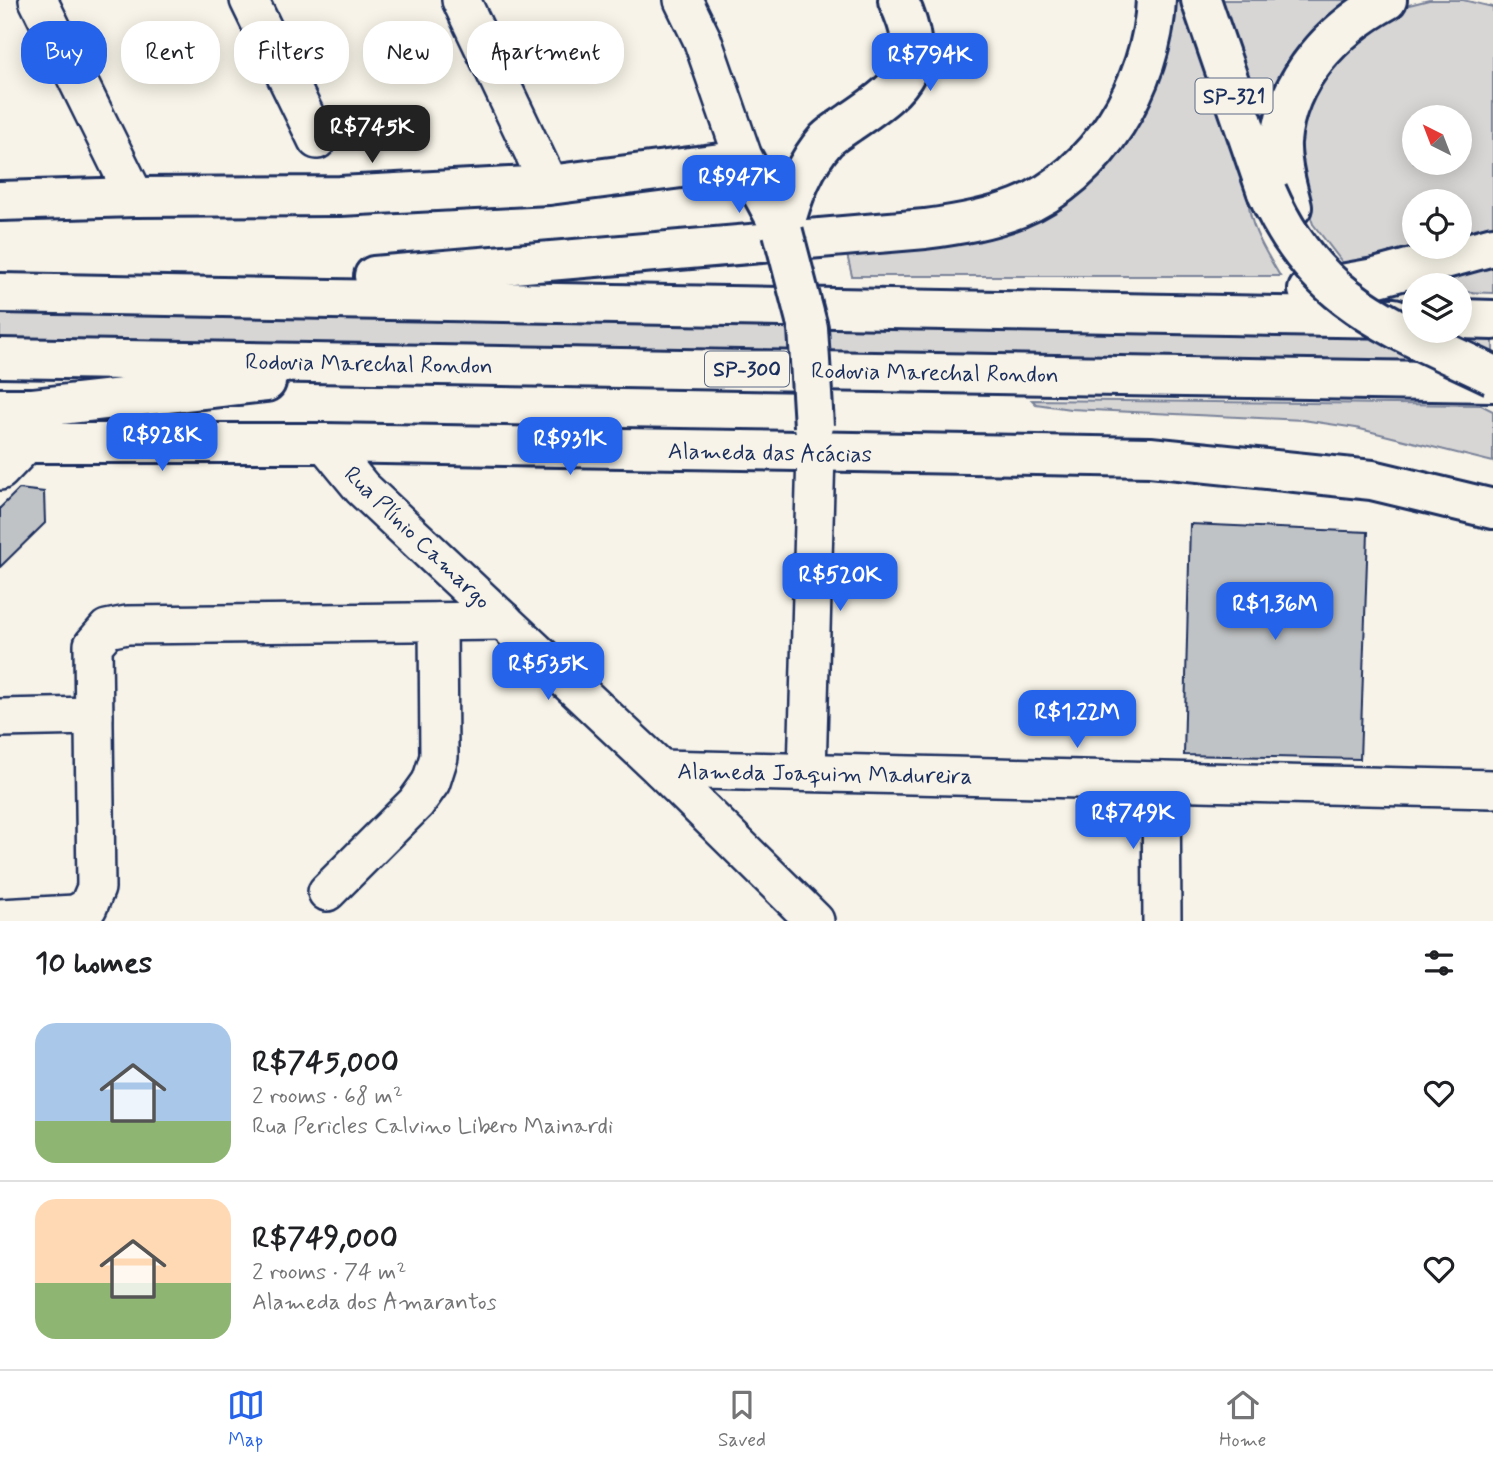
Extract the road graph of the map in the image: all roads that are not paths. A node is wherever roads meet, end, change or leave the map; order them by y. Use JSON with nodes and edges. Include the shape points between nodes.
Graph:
{"nodes":[{"id":1,"x":38,"y":0,"type":"edge"},
{"id":2,"x":249,"y":0,"type":"edge"},
{"id":3,"x":461,"y":0,"type":"edge"},
{"id":4,"x":683,"y":0,"type":"edge"},
{"id":5,"x":898,"y":0,"type":"edge"},
{"id":6,"x":1156,"y":0,"type":"edge"},
{"id":7,"x":1201,"y":0,"type":"edge"},
{"id":8,"x":1387,"y":0,"type":"edge"},
{"id":9,"x":317,"y":140,"type":"dead end"},
{"id":10,"x":747,"y":165,"type":"junction"},
{"id":11,"x":549,"y":185,"type":"junction"},
{"id":12,"x":135,"y":197,"type":"junction"},
{"id":13,"x":1279,"y":199,"type":"junction"},
{"id":14,"x":0,"y":201,"type":"edge"},
{"id":15,"x":783,"y":232,"type":"junction"},
{"id":16,"x":1493,"y":246,"type":"edge"},
{"id":17,"x":0,"y":292,"type":"edge"},
{"id":18,"x":1073,"y":311,"type":"junction"},
{"id":19,"x":1402,"y":318,"type":"edge"},
{"id":20,"x":1472,"y":319,"type":"edge"},
{"id":21,"x":1493,"y":320,"type":"edge"},
{"id":22,"x":0,"y":358,"type":"edge"},
{"id":23,"x":493,"y":364,"type":"junction"},
{"id":24,"x":1493,"y":374,"type":"edge"},
{"id":25,"x":1493,"y":382,"type":"edge"},
{"id":26,"x":0,"y":408,"type":"edge"},
{"id":27,"x":815,"y":439,"type":"junction"},
{"id":28,"x":13,"y":443,"type":"edge"},
{"id":29,"x":325,"y":443,"type":"junction"},
{"id":30,"x":0,"y":471,"type":"edge"},
{"id":31,"x":1493,"y":509,"type":"edge"},
{"id":32,"x":504,"y":621,"type":"junction"},
{"id":33,"x":438,"y":622,"type":"junction"},
{"id":34,"x":94,"y":716,"type":"junction"},
{"id":35,"x":0,"y":718,"type":"edge"},
{"id":36,"x":661,"y":769,"type":"junction"},
{"id":37,"x":807,"y":772,"type":"junction"},
{"id":38,"x":1161,"y":781,"type":"junction"},
{"id":39,"x":1493,"y":789,"type":"edge"},
{"id":40,"x":327,"y":892,"type":"dead end"},
{"id":41,"x":0,"y":918,"type":"edge"},
{"id":42,"x":815,"y":921,"type":"edge"},
{"id":43,"x":1162,"y":921,"type":"edge"}],
"edges":[{"from":1,"to":12,"type":"street"},
{"from":2,"to":9,"type":"street"},
{"from":3,"to":11,"type":"street"},
{"from":4,"to":10,"type":"street","via":[[702,39]]},
{"from":5,"to":15,"type":"main road","via":[[914,46],[905,78],[891,94],[822,146],[799,182]]},
{"from":6,"to":17,"type":"main road","via":[[1155,26],[1143,71],[1122,115],[1094,152],[1021,207],[977,222],[346,278]]},
{"from":7,"to":13,"type":"main road","number":"SP-321"},
{"from":8,"to":13,"type":"main road","via":[[1340,30],[1300,83],[1286,115]]},
{"from":10,"to":11,"type":"main road"},
{"from":10,"to":15,"type":"main road"},
{"from":11,"to":12,"type":"main road","via":[[340,197]]},
{"from":12,"to":14,"type":"main road"},
{"from":13,"to":24,"type":"main road","bridge":true,"via":[[1282,226],[1307,261],[1343,297]]},
{"from":15,"to":27,"type":"main road","bridge":true,"via":[[808,328]]},
{"from":16,"to":18,"type":"main road","via":[[1375,278],[1311,289]]},
{"from":17,"to":18,"type":"main road"},
{"from":18,"to":19,"type":"main road"},
{"from":20,"to":21,"type":"main road"},
{"from":22,"to":23,"type":"main road","name":"Rodovia Marechal Rondon","number":"SP-300"},
{"from":23,"to":25,"type":"main road","name":"Rodovia Marechal Rondon","number":"SP-300"},
{"from":23,"to":26,"type":"main road"},
{"from":27,"to":29,"type":"main road","name":"Alameda das Acácias"},
{"from":27,"to":31,"type":"main road","name":"Alameda das Acácias","via":[[1150,457],[1372,480]]},
{"from":27,"to":37,"type":"street"},
{"from":28,"to":29,"type":"main road","name":"Alameda das Acácias"},
{"from":28,"to":30,"type":"street"},
{"from":29,"to":32,"type":"street","name":"Rua Plínio Camargo","via":[[362,488]]},
{"from":32,"to":33,"type":"street"},
{"from":32,"to":36,"type":"street","name":"Rua Plínio Camargo"},
{"from":33,"to":34,"type":"street","via":[[127,625],[107,629],[93,645]]},
{"from":33,"to":40,"type":"street","via":[[439,757],[431,782],[416,803]]},
{"from":34,"to":35,"type":"street"},
{"from":34,"to":41,"type":"street","via":[[96,888],[88,907],[75,914]]},
{"from":36,"to":37,"type":"street","name":"Alameda Joaquim Madureira"},
{"from":36,"to":42,"type":"street","name":"Rua Plínio Camargo"},
{"from":37,"to":38,"type":"street","name":"Alameda Joaquim Madureira"},
{"from":38,"to":39,"type":"street","name":"Alameda Joaquim Madureira"},
{"from":38,"to":43,"type":"street"}]}
